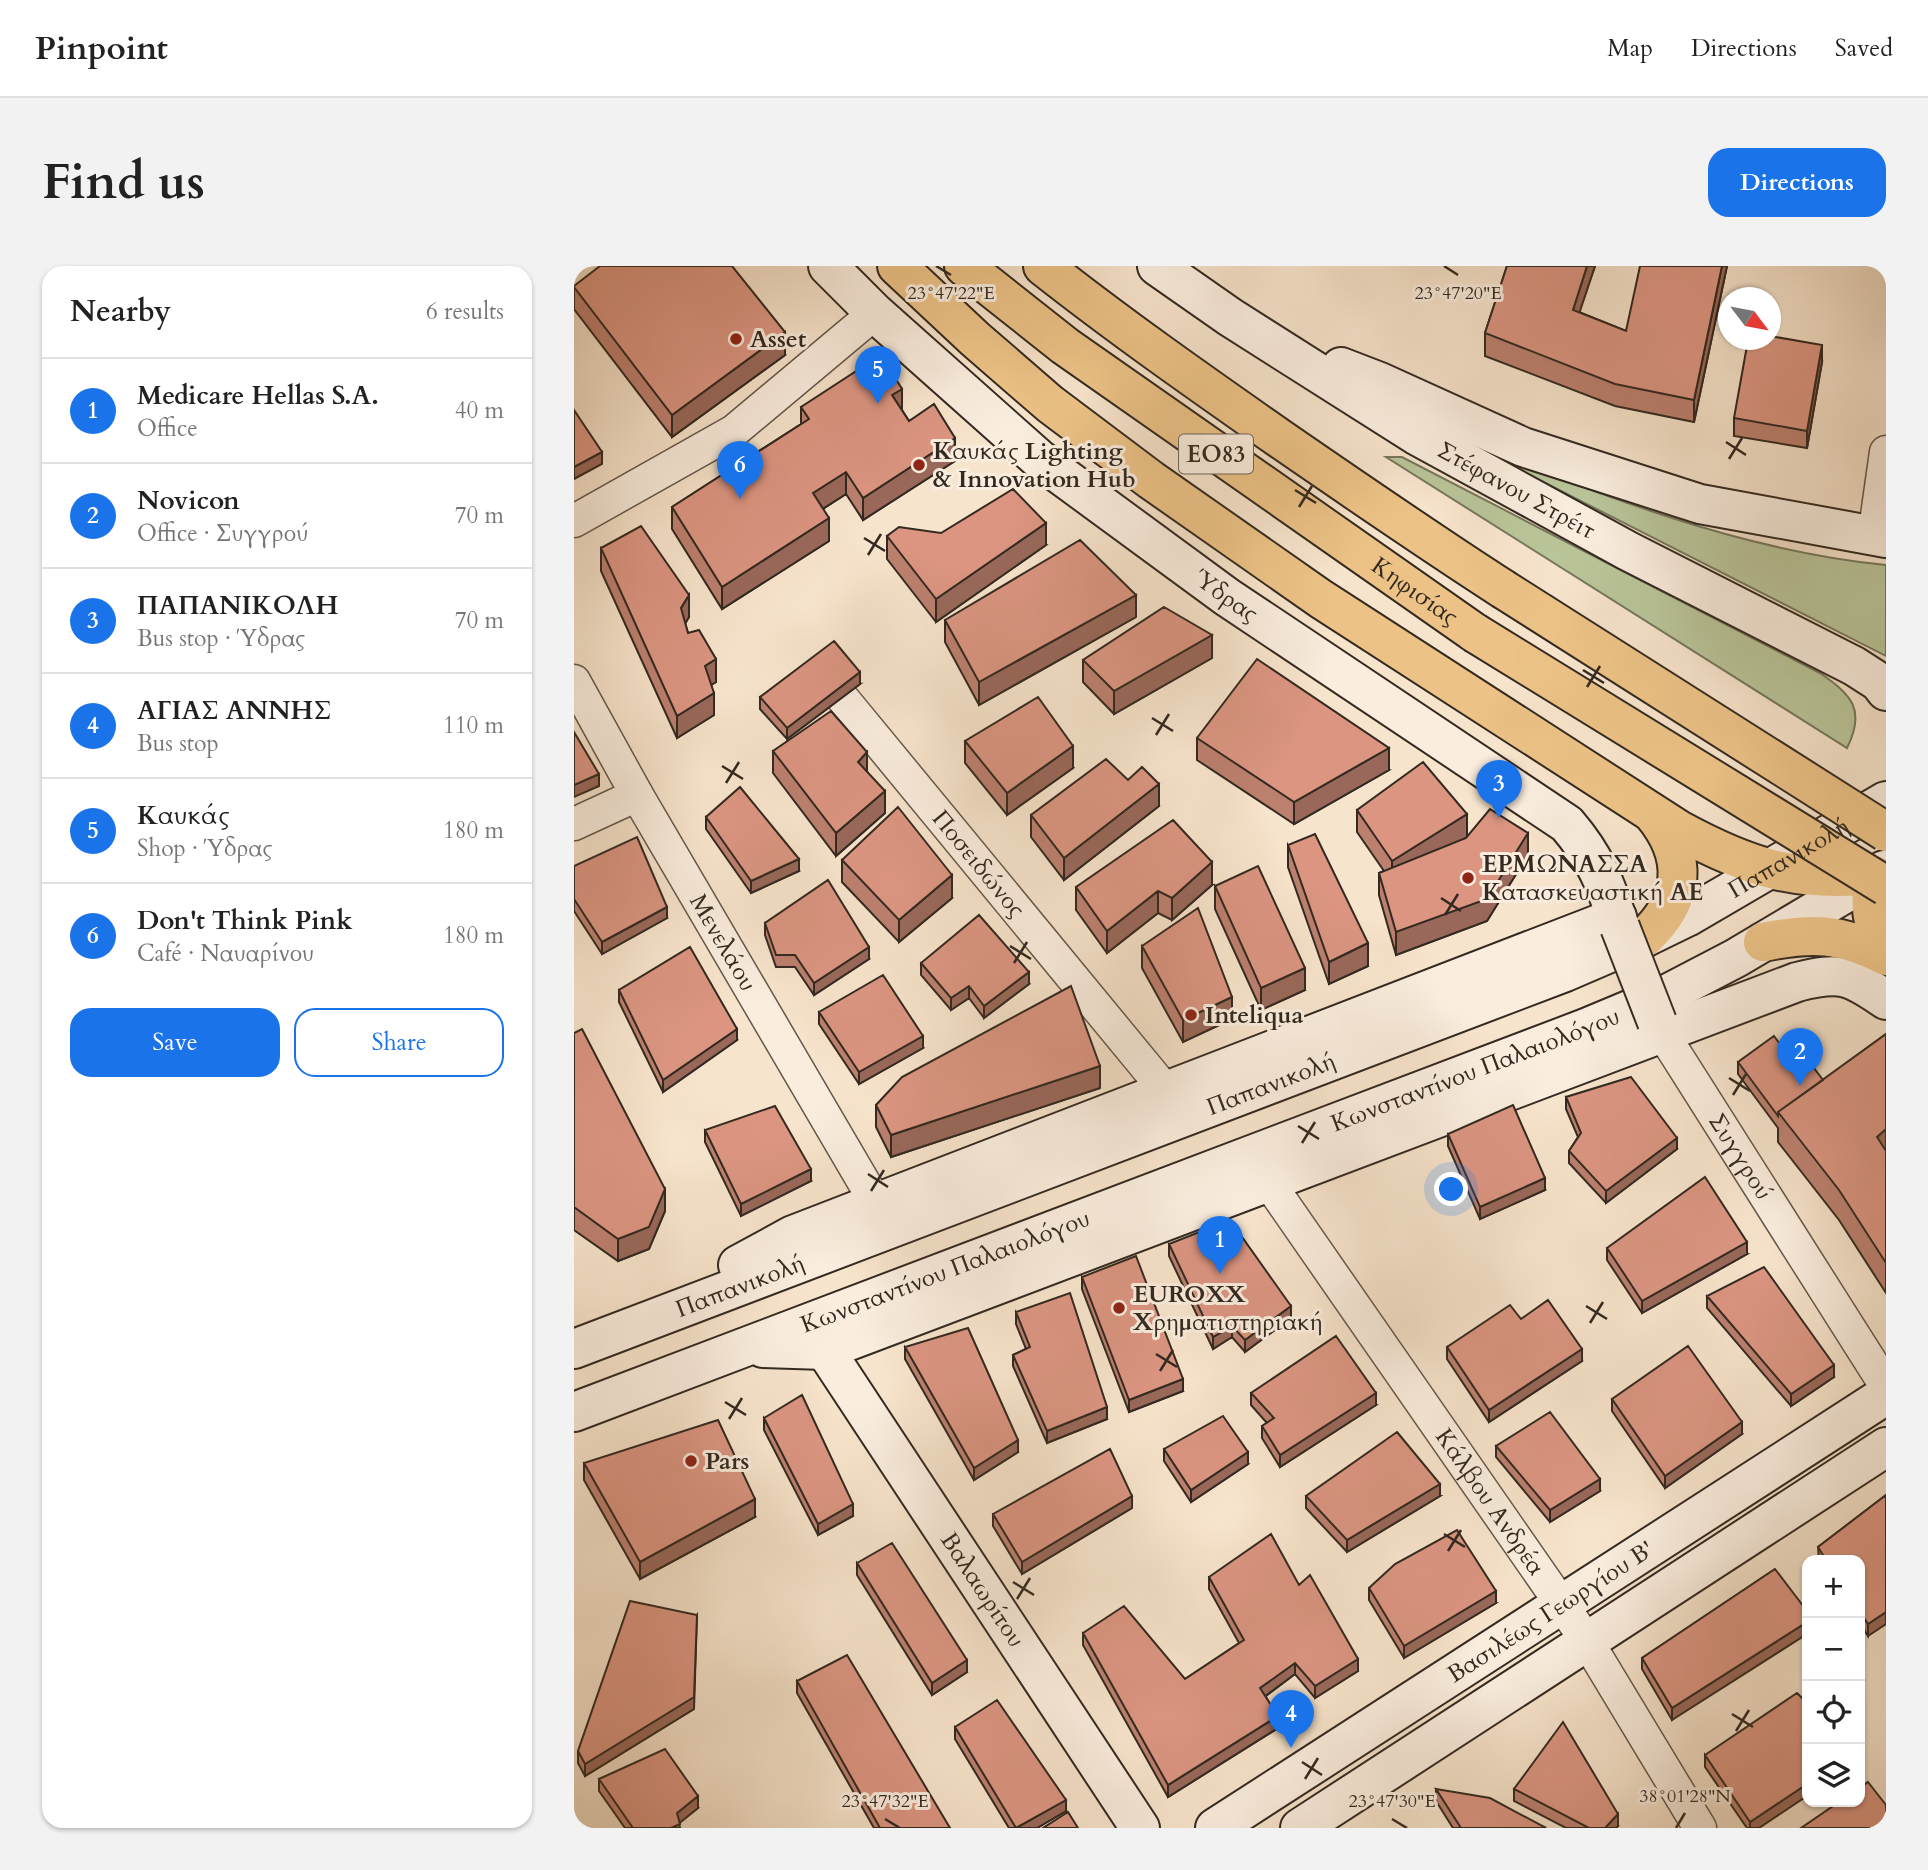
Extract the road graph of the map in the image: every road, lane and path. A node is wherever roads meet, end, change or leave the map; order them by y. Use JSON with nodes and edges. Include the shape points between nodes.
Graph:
{"nodes":[{"id":1,"x":828,"y":266,"type":"edge"},
{"id":2,"x":897,"y":266,"type":"edge"},
{"id":3,"x":964,"y":266,"type":"edge"},
{"id":4,"x":1043,"y":266,"type":"edge"},
{"id":5,"x":1157,"y":266,"type":"edge"},
{"id":6,"x":875,"y":313,"type":"junction"},
{"id":7,"x":1230,"y":317,"type":"junction"},
{"id":8,"x":1886,"y":452,"type":"edge"},
{"id":9,"x":574,"y":521,"type":"edge"},
{"id":10,"x":1880,"y":538,"type":"edge"},
{"id":11,"x":1870,"y":674,"type":"edge"},
{"id":12,"x":574,"y":681,"type":"edge"},
{"id":13,"x":1886,"y":691,"type":"edge"},
{"id":14,"x":844,"y":700,"type":"edge"},
{"id":15,"x":638,"y":794,"type":"junction"},
{"id":16,"x":1886,"y":801,"type":"edge"},
{"id":17,"x":1651,"y":812,"type":"junction"},
{"id":18,"x":574,"y":824,"type":"edge"},
{"id":19,"x":1886,"y":832,"type":"edge"},
{"id":20,"x":1886,"y":839,"type":"edge"},
{"id":21,"x":1769,"y":870,"type":"junction"},
{"id":22,"x":1882,"y":877,"type":"edge"},
{"id":23,"x":1627,"y":927,"type":"junction"},
{"id":24,"x":1763,"y":942,"type":"junction"},
{"id":25,"x":1886,"y":950,"type":"edge"},
{"id":26,"x":1886,"y":956,"type":"edge"},
{"id":27,"x":1886,"y":1000,"type":"edge"},
{"id":28,"x":1660,"y":1028,"type":"junction"},
{"id":29,"x":1166,"y":1091,"type":"junction"},
{"id":30,"x":1269,"y":1183,"type":"junction"},
{"id":31,"x":876,"y":1203,"type":"junction"},
{"id":32,"x":637,"y":1325,"type":"junction"},
{"id":33,"x":745,"y":1347,"type":"junction"},
{"id":34,"x":574,"y":1349,"type":"edge"},
{"id":35,"x":825,"y":1350,"type":"junction"},
{"id":36,"x":1886,"y":1387,"type":"edge"},
{"id":37,"x":1886,"y":1395,"type":"edge"},
{"id":38,"x":574,"y":1412,"type":"edge"},
{"id":39,"x":1886,"y":1447,"type":"edge"},
{"id":40,"x":1561,"y":1603,"type":"junction"},
{"id":41,"x":1587,"y":1641,"type":"junction"},
{"id":42,"x":1140,"y":1828,"type":"edge"},
{"id":43,"x":1215,"y":1828,"type":"edge"},
{"id":44,"x":1300,"y":1828,"type":"edge"},
{"id":45,"x":1700,"y":1828,"type":"edge"}],
"edges":[{"from":1,"to":6,"type":"street","name":"Ύδρας"},
{"from":2,"to":17,"type":"main road","via":[[1050,404],[1151,480],[1321,599]]},
{"from":3,"to":22,"type":"main road","name":"Κηφισίας","number":"ΕΟ83","bridge":true,"via":[[1077,355],[1475,633]]},
{"from":4,"to":19,"type":"main road","name":"Κηφισίας","number":"ΕΟ83","bridge":true,"via":[[1211,391],[1430,542]]},
{"from":5,"to":7,"type":"street","name":"Στέφανου Στρέιτ"},
{"from":6,"to":9,"type":"street","via":[[734,431]]},
{"from":6,"to":23,"type":"street","name":"Ύδρας","via":[[1039,459],[1227,597],[1567,824],[1595,862]]},
{"from":7,"to":10,"type":"street","via":[[1523,447],[1700,504]]},
{"from":7,"to":11,"type":"street","name":"Στέφανου Στρέιτ","via":[[1416,435],[1628,551]]},
{"from":8,"to":10,"type":"street"},
{"from":11,"to":13,"type":"street","name":"Στέφανου Στρέιτ"},
{"from":12,"to":15,"type":"street","name":"Μενελάου"},
{"from":14,"to":29,"type":"street","name":"Ποσειδώνος"},
{"from":15,"to":18,"type":"street"},
{"from":15,"to":31,"type":"street","name":"Μενελάου"},
{"from":16,"to":21,"type":"street","name":"Παπανικολή"},
{"from":17,"to":21,"type":"main road","via":[[1708,845]]},
{"from":17,"to":23,"type":"main road","via":[[1667,831],[1676,853],[1673,901],[1661,922]]},
{"from":20,"to":22,"type":"street"},
{"from":21,"to":22,"type":"main road","via":[[1839,879]]},
{"from":21,"to":23,"type":"street","name":"Παπανικολή","via":[[1728,895]]},
{"from":22,"to":24,"type":"street","name":"Κωνσταντίνου Παλαιολόγου"},
{"from":22,"to":25,"type":"main road","via":[[1870,897],[1872,919]]},
{"from":23,"to":28,"type":"street","name":"Συγγρού","bridge":true},
{"from":23,"to":29,"type":"street","name":"Παπανικολή"},
{"from":23,"to":32,"type":"street","name":"Παπανικολή","via":[[1552,977]]},
{"from":24,"to":26,"type":"main road","via":[[1796,935],[1829,936]]},
{"from":24,"to":33,"type":"street","name":"Κωνσταντίνου Παλαιολόγου","via":[[1665,995],[1586,1028]]},
{"from":27,"to":28,"type":"street","name":"Κωνσταντίνου Παλαιολόγου","via":[[1841,975],[1821,976]]},
{"from":28,"to":30,"type":"street","name":"Κωνσταντίνου Παλαιολόγου"},
{"from":28,"to":36,"type":"street","name":"Συγγρού"},
{"from":29,"to":31,"type":"street","name":"Παπανικολή"},
{"from":30,"to":35,"type":"street","name":"Κωνσταντίνου Παλαιολόγου"},
{"from":30,"to":40,"type":"street","name":"Κάλβου Ανδρέα"},
{"from":31,"to":32,"type":"street","name":"Παπανικολή","via":[[793,1235]]},
{"from":32,"to":34,"type":"street","name":"Παπανικολή"},
{"from":33,"to":35,"type":"street","name":"Κωνσταντίνου Παλαιολόγου"},
{"from":33,"to":38,"type":"street","name":"Κωνσταντίνου Παλαιολόγου"},
{"from":35,"to":42,"type":"street","name":"Βαλαωρίτου"},
{"from":37,"to":40,"type":"street","name":"Βασιλέως Γεωργίου Β'"},
{"from":39,"to":41,"type":"street","name":"Βασιλέως Γεωργίου Β'"},
{"from":40,"to":41,"type":"street","name":"Κάλβου Ανδρέα"},
{"from":40,"to":43,"type":"street","name":"Βασιλέως Γεωργίου Β'"},
{"from":41,"to":44,"type":"street","name":"Βασιλέως Γεωργίου Β'"},
{"from":41,"to":45,"type":"street","name":"Κάλβου Ανδρέα"}]}
